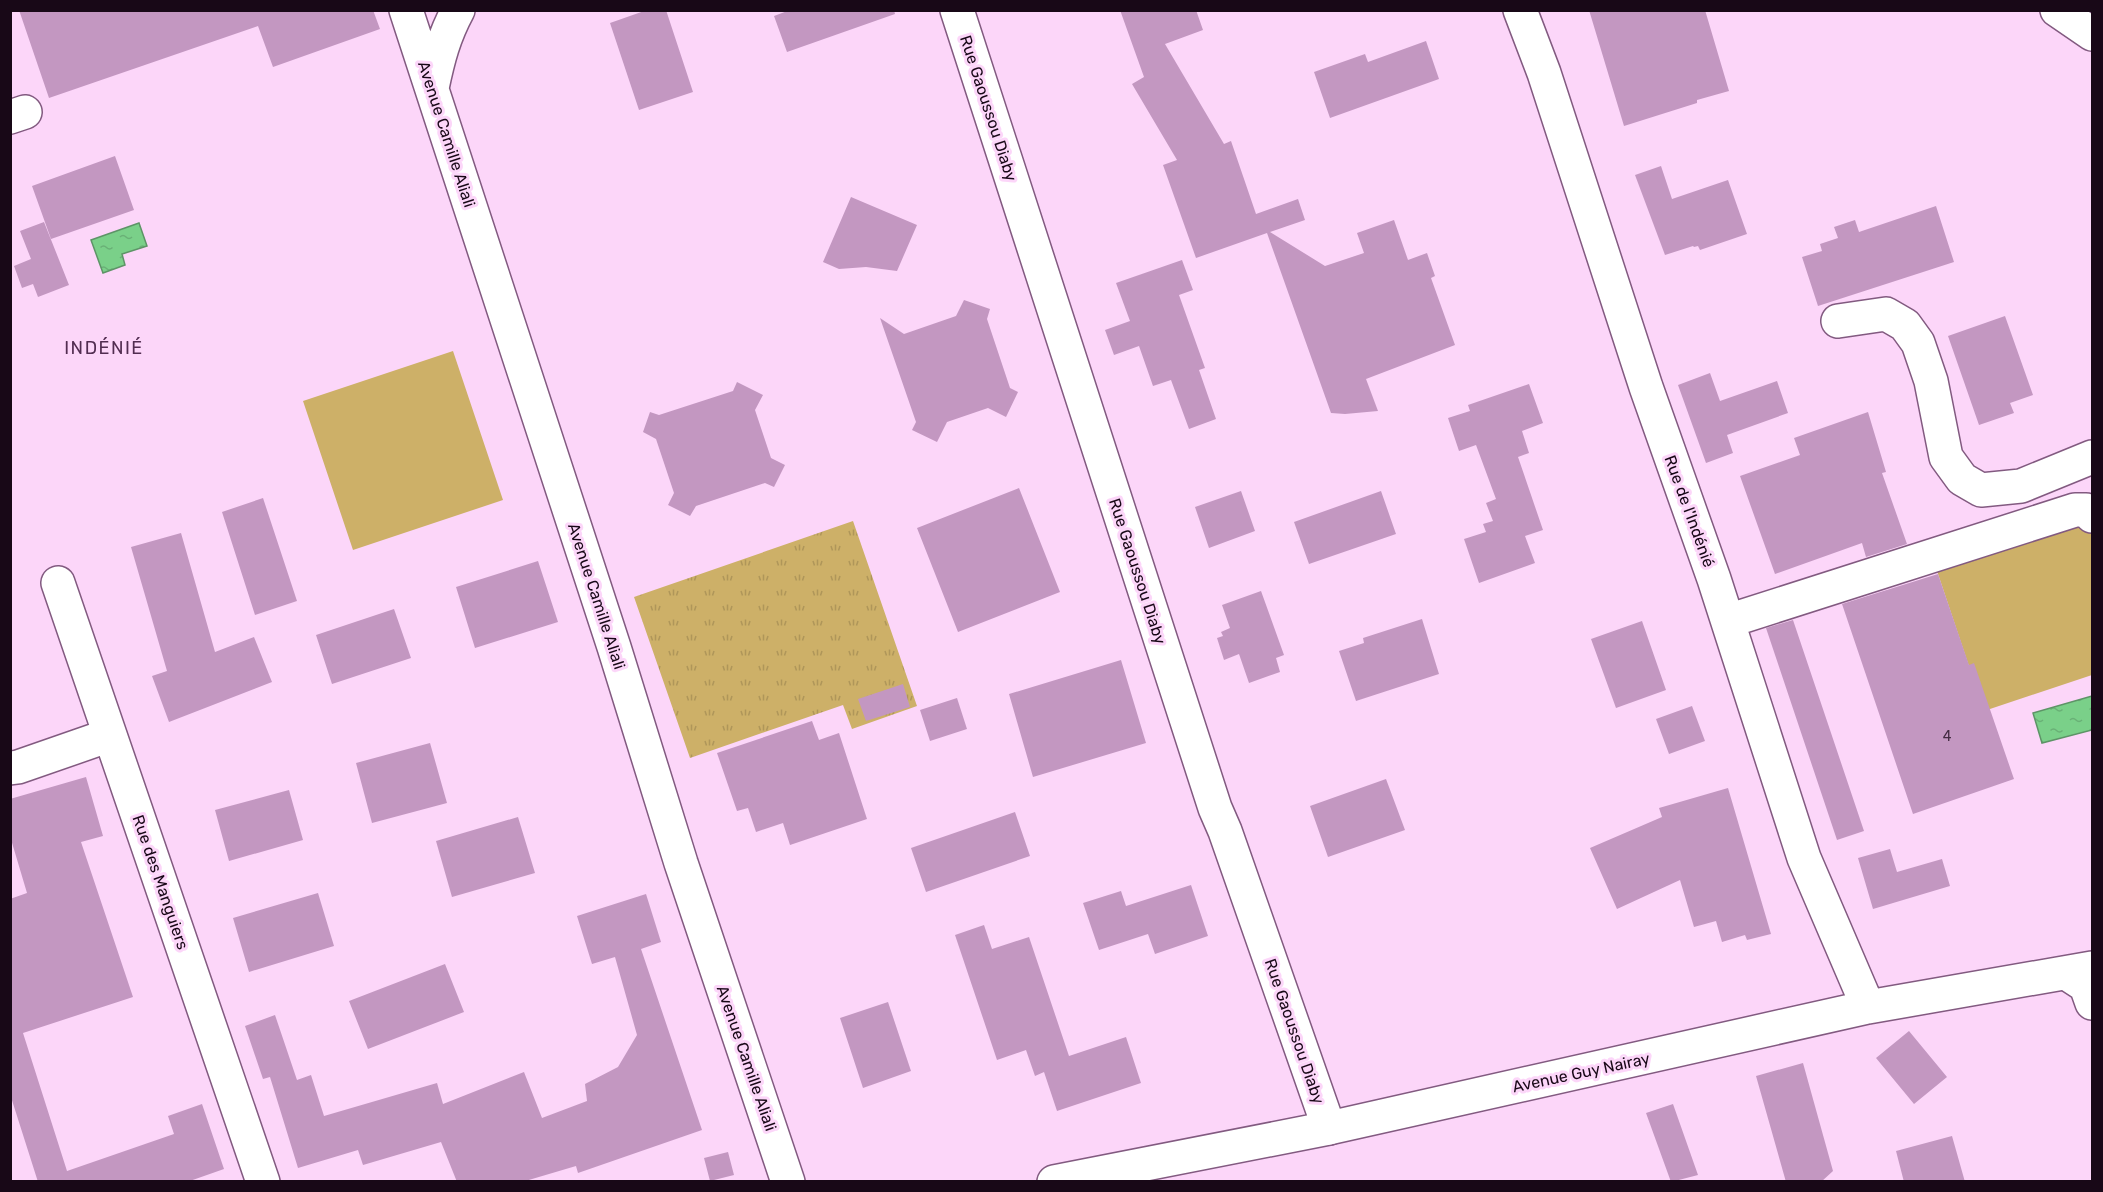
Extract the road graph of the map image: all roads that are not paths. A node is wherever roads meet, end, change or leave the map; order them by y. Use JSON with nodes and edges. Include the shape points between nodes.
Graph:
{"nodes":[{"id":1,"x":406,"y":10,"type":"edge"},
{"id":2,"x":458,"y":10,"type":"edge"},
{"id":3,"x":957,"y":10,"type":"edge"},
{"id":4,"x":1520,"y":10,"type":"edge"},
{"id":5,"x":2057,"y":10,"type":"edge"},
{"id":6,"x":2092,"y":34,"type":"edge"},
{"id":7,"x":432,"y":88,"type":"junction"},
{"id":8,"x":1838,"y":321,"type":"dead end"},
{"id":9,"x":2092,"y":458,"type":"edge"},
{"id":10,"x":2092,"y":516,"type":"edge"},
{"id":11,"x":58,"y":583,"type":"dead end"},
{"id":12,"x":1728,"y":621,"type":"junction"},
{"id":13,"x":110,"y":735,"type":"junction"},
{"id":14,"x":10,"y":768,"type":"edge"},
{"id":15,"x":2079,"y":970,"type":"edge"},
{"id":16,"x":2092,"y":1003,"type":"edge"},
{"id":17,"x":1868,"y":1007,"type":"junction"},
{"id":18,"x":1329,"y":1128,"type":"junction"},
{"id":19,"x":256,"y":1179,"type":"edge"},
{"id":20,"x":788,"y":1182,"type":"edge"},
{"id":21,"x":1054,"y":1182,"type":"edge"}],
"edges":[{"from":1,"to":7,"type":"main road","name":"Avenue Camille Aliali"},
{"from":2,"to":7,"type":"main road","via":[[438,55]]},
{"from":3,"to":18,"type":"main road","name":"Rue Gaoussou Diaby","via":[[1215,808]]},
{"from":4,"to":12,"type":"main road","name":"Rue de l'Indénié"},
{"from":5,"to":6,"type":"main road"},
{"from":7,"to":20,"type":"main road","name":"Avenue Camille Aliali","via":[[681,863]]},
{"from":8,"to":9,"type":"main road","via":[[1886,314],[1905,325],[1918,343],[1932,381],[1946,457],[1962,479],[1981,490],[2021,486]]},
{"from":10,"to":12,"type":"main road","via":[[2086,510],[2075,510]]},
{"from":11,"to":13,"type":"main road","name":"Rue des Manguiers"},
{"from":12,"to":17,"type":"main road","name":"Rue de l'Indénié","via":[[1804,858]]},
{"from":13,"to":14,"type":"main road"},
{"from":13,"to":19,"type":"main road","name":"Rue des Manguiers"},
{"from":15,"to":16,"type":"main road","name":"Avenue Guy Nairay"},
{"from":15,"to":17,"type":"main road","name":"Avenue Guy Nairay"},
{"from":17,"to":18,"type":"main road","name":"Avenue Guy Nairay"},
{"from":18,"to":21,"type":"main road","name":"Avenue Guy Nairay"}]}
